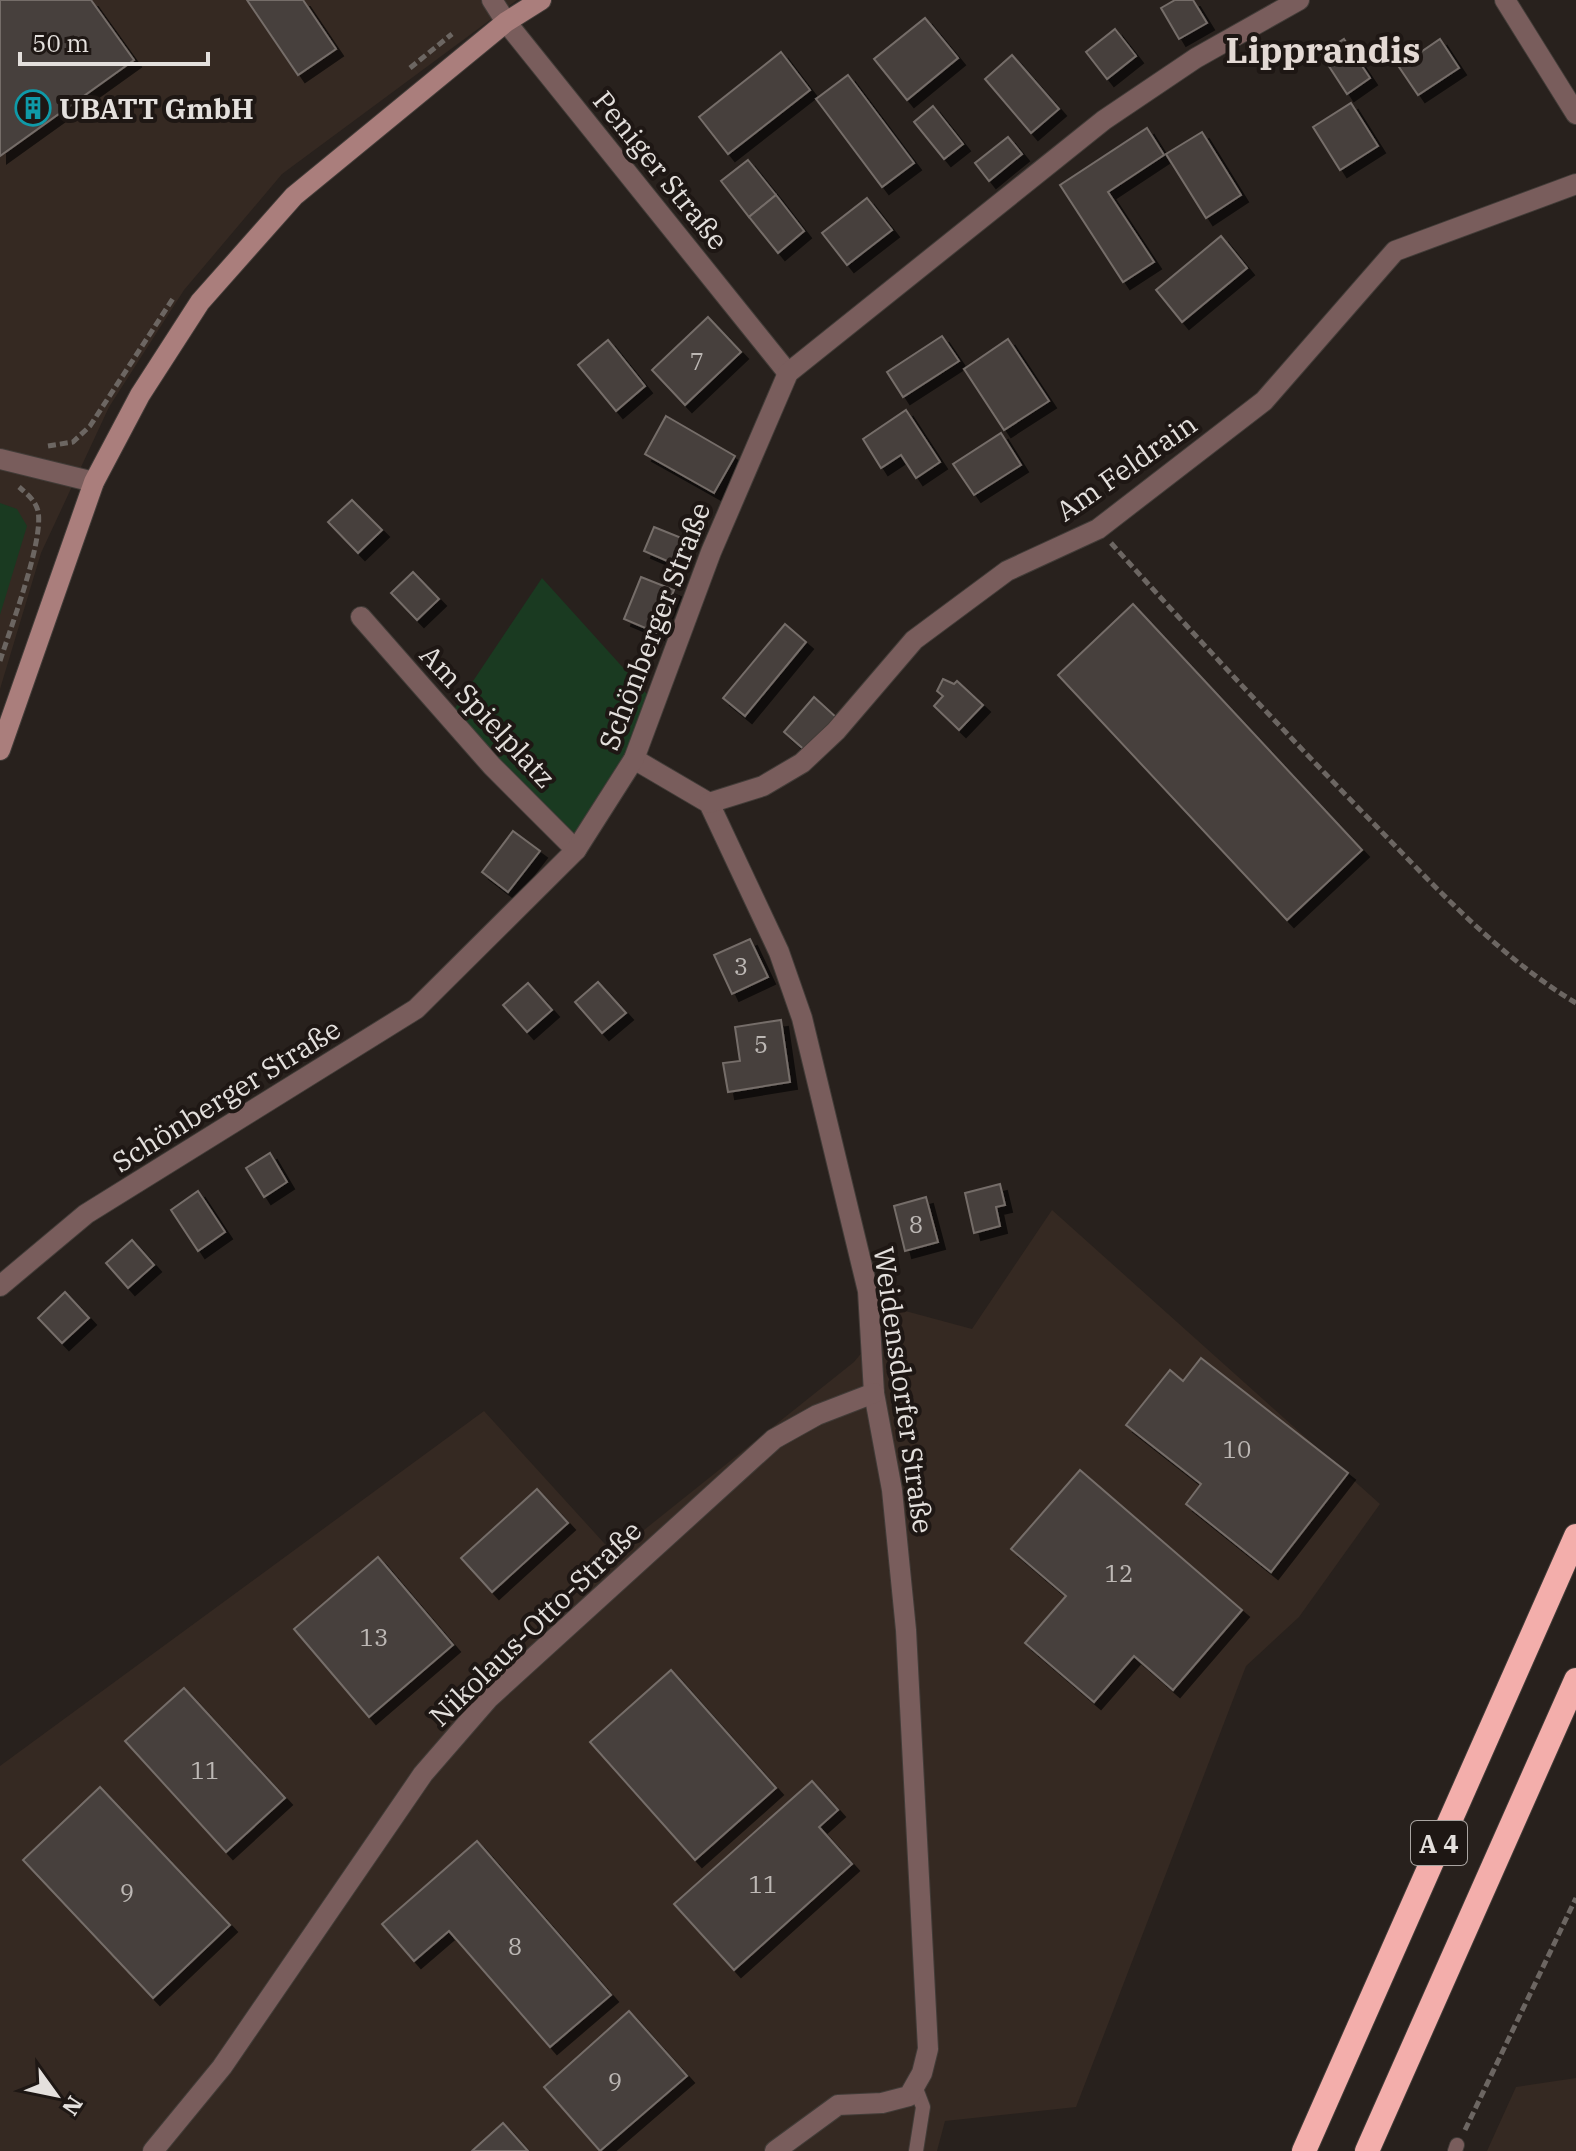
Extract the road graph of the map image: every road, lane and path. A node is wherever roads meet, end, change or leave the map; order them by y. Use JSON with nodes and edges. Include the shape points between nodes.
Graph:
{"nodes":[{"id":1,"x":492,"y":0,"type":"edge"},
{"id":2,"x":541,"y":0,"type":"edge"},
{"id":3,"x":1299,"y":0,"type":"edge"},
{"id":4,"x":1505,"y":0,"type":"edge"},
{"id":5,"x":506,"y":22,"type":"junction"},
{"id":6,"x":1576,"y":114,"type":"edge"},
{"id":7,"x":1576,"y":184,"type":"edge"},
{"id":8,"x":788,"y":373,"type":"junction"},
{"id":9,"x":0,"y":459,"type":"edge"},
{"id":10,"x":94,"y":482,"type":"junction"},
{"id":11,"x":1098,"y":529,"type":"junction"},
{"id":12,"x":361,"y":617,"type":"dead end"},
{"id":13,"x":0,"y":750,"type":"edge"},
{"id":14,"x":634,"y":759,"type":"junction"},
{"id":15,"x":709,"y":803,"type":"junction"},
{"id":16,"x":576,"y":850,"type":"junction"},
{"id":17,"x":1576,"y":1003,"type":"edge"},
{"id":18,"x":0,"y":1286,"type":"edge"},
{"id":19,"x":874,"y":1393,"type":"junction"},
{"id":20,"x":1576,"y":1536,"type":"edge"},
{"id":21,"x":1576,"y":1680,"type":"edge"},
{"id":22,"x":1576,"y":1898,"type":"edge"},
{"id":23,"x":915,"y":2086,"type":"junction"},
{"id":24,"x":1456,"y":2148,"type":"edge"},
{"id":25,"x":153,"y":2151,"type":"edge"},
{"id":26,"x":775,"y":2151,"type":"edge"},
{"id":27,"x":916,"y":2151,"type":"edge"},
{"id":28,"x":1304,"y":2151,"type":"edge"},
{"id":29,"x":1367,"y":2151,"type":"edge"}],
"edges":[{"from":1,"to":5,"type":"street","name":"Peniger Straße"},
{"from":2,"to":5,"type":"street"},
{"from":3,"to":8,"type":"street","name":"Schönberger Straße","via":[[1196,58],[1104,120]]},
{"from":4,"to":6,"type":"street"},
{"from":5,"to":8,"type":"street","name":"Peniger Straße"},
{"from":5,"to":10,"type":"street","via":[[294,196],[200,302],[140,395]]},
{"from":7,"to":11,"type":"street","name":"Am Feldrain","via":[[1395,251],[1264,401]]},
{"from":8,"to":14,"type":"street","name":"Schönberger Straße","via":[[711,552]]},
{"from":9,"to":10,"type":"street"},
{"from":10,"to":13,"type":"street"},
{"from":11,"to":15,"type":"street","name":"Am Feldrain","via":[[1007,571],[914,640],[802,763],[763,786]]},
{"from":11,"to":17,"type":"path","via":[[1262,710],[1430,881],[1524,967]]},
{"from":12,"to":16,"type":"street","name":"Am Spielplatz","via":[[492,766]]},
{"from":14,"to":15,"type":"street"},
{"from":14,"to":16,"type":"street","name":"Schönberger Straße"},
{"from":15,"to":19,"type":"street","name":"Weidensdorfer Straße","via":[[779,952],[802,1018],[868,1291]]},
{"from":16,"to":18,"type":"street","name":"Schönberger Straße","via":[[416,1009],[86,1214]]},
{"from":19,"to":23,"type":"street","name":"Weidensdorfer Straße","via":[[892,1490],[906,1630],[928,2049]]},
{"from":19,"to":25,"type":"street","name":"Nikolaus-Otto-Straße","via":[[774,1439],[489,1698],[423,1774],[222,2067]]},
{"from":20,"to":28,"type":"highway","number":"A 4"},
{"from":21,"to":29,"type":"highway","number":"A 4"},
{"from":22,"to":24,"type":"path"},
{"from":23,"to":26,"type":"street","via":[[909,2096],[882,2103],[838,2105]]},
{"from":23,"to":27,"type":"lane","via":[[923,2107]]}]}
